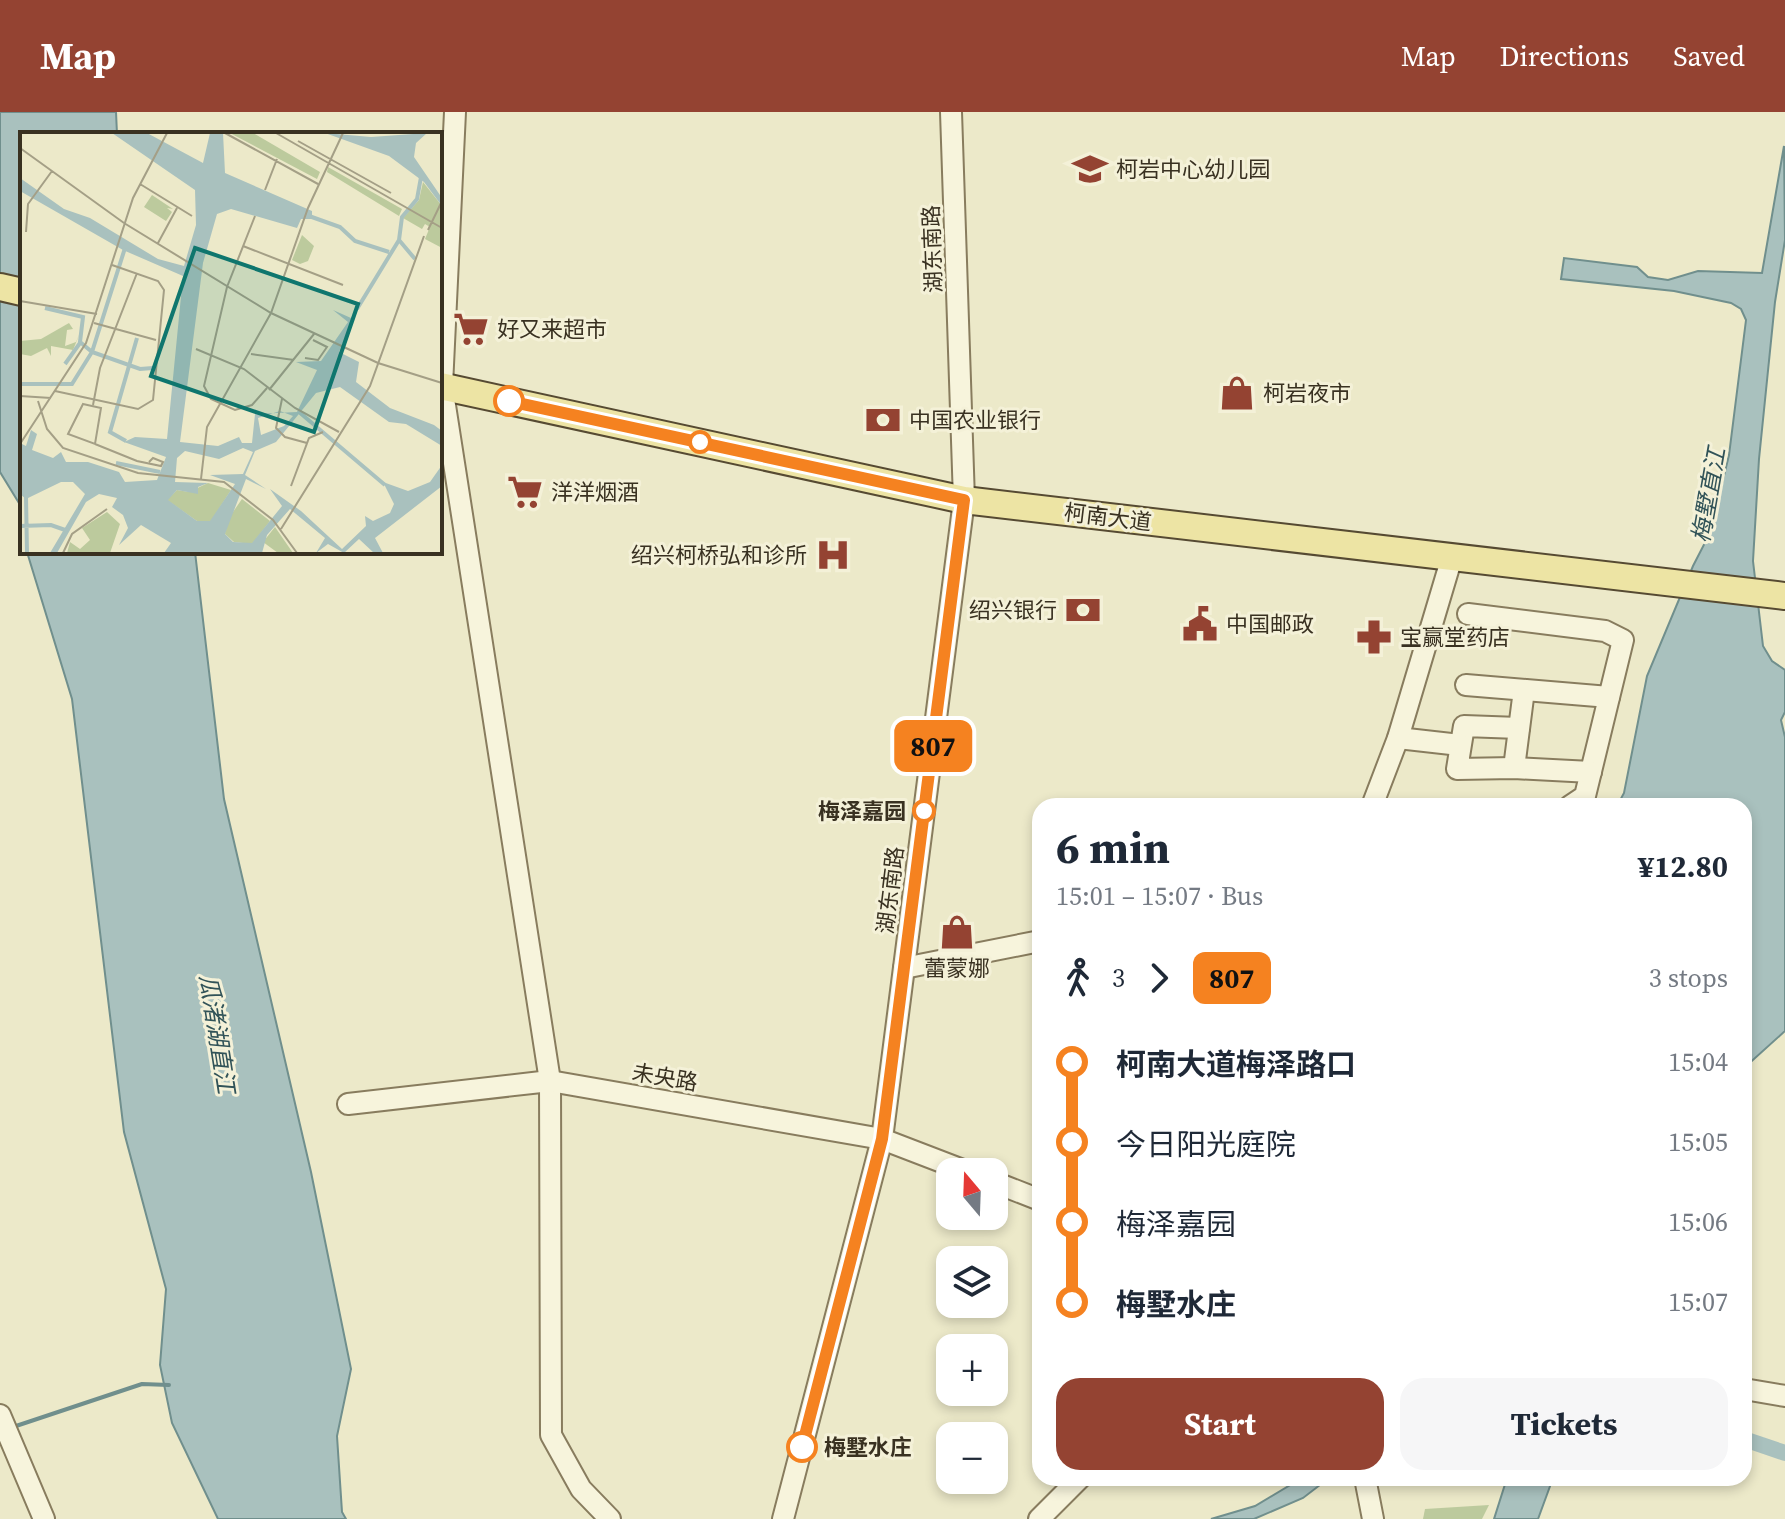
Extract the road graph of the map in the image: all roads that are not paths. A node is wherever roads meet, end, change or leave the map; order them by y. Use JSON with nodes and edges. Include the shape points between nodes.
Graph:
{"nodes":[{"id":1,"x":455,"y":112,"type":"edge"},
{"id":2,"x":951,"y":112,"type":"edge"},
{"id":3,"x":0,"y":287,"type":"edge"},
{"id":4,"x":20,"y":292,"type":"edge"},
{"id":5,"x":442,"y":366,"type":"edge"},
{"id":6,"x":442,"y":386,"type":"edge"},
{"id":7,"x":442,"y":392,"type":"edge"},
{"id":8,"x":964,"y":500,"type":"junction"},
{"id":9,"x":1452,"y":557,"type":"junction"},
{"id":10,"x":1784,"y":596,"type":"edge"},
{"id":11,"x":1468,"y":614,"type":"dead end"},
{"id":12,"x":1466,"y":685,"type":"dead end"},
{"id":13,"x":1524,"y":690,"type":"junction"},
{"id":14,"x":1609,"y":697,"type":"junction"},
{"id":15,"x":1519,"y":728,"type":"junction"},
{"id":16,"x":1398,"y":738,"type":"junction"},
{"id":17,"x":1460,"y":745,"type":"junction"},
{"id":18,"x":1514,"y":768,"type":"junction"},
{"id":19,"x":1591,"y":772,"type":"junction"},
{"id":20,"x":1375,"y":798,"type":"edge"},
{"id":21,"x":1582,"y":798,"type":"edge"},
{"id":22,"x":1032,"y":943,"type":"edge"},
{"id":23,"x":904,"y":968,"type":"junction"},
{"id":24,"x":550,"y":1081,"type":"junction"},
{"id":25,"x":348,"y":1104,"type":"dead end"},
{"id":26,"x":882,"y":1139,"type":"junction"},
{"id":27,"x":936,"y":1160,"type":"edge"},
{"id":28,"x":1008,"y":1187,"type":"edge"},
{"id":29,"x":1032,"y":1197,"type":"edge"},
{"id":30,"x":1752,"y":1390,"type":"edge"},
{"id":31,"x":1785,"y":1396,"type":"edge"},
{"id":32,"x":0,"y":1415,"type":"edge"},
{"id":33,"x":1072,"y":1486,"type":"edge"},
{"id":34,"x":1367,"y":1486,"type":"edge"},
{"id":35,"x":44,"y":1519,"type":"edge"},
{"id":36,"x":610,"y":1519,"type":"edge"},
{"id":37,"x":783,"y":1519,"type":"edge"},
{"id":38,"x":1039,"y":1519,"type":"edge"},
{"id":39,"x":1373,"y":1519,"type":"edge"}],
"edges":[{"from":1,"to":5,"type":"street"},
{"from":2,"to":8,"type":"street","name":"湖东南路"},
{"from":3,"to":4,"type":"main road"},
{"from":6,"to":8,"type":"main road","name":"柯南大道"},
{"from":7,"to":24,"type":"street"},
{"from":8,"to":9,"type":"main road","name":"柯南大道"},
{"from":8,"to":23,"type":"street","name":"湖东南路"},
{"from":9,"to":10,"type":"main road","name":"柯南大道"},
{"from":9,"to":16,"type":"street"},
{"from":11,"to":14,"type":"street","via":[[1605,631],[1623,640]]},
{"from":12,"to":13,"type":"street"},
{"from":13,"to":14,"type":"street"},
{"from":13,"to":15,"type":"street"},
{"from":14,"to":19,"type":"street"},
{"from":15,"to":17,"type":"street","via":[[1464,726]]},
{"from":15,"to":18,"type":"street"},
{"from":16,"to":17,"type":"street"},
{"from":16,"to":20,"type":"street"},
{"from":17,"to":18,"type":"street","via":[[1457,769]]},
{"from":18,"to":19,"type":"street"},
{"from":19,"to":21,"type":"street"},
{"from":22,"to":23,"type":"street"},
{"from":23,"to":26,"type":"street","name":"湖东南路"},
{"from":24,"to":25,"type":"street","name":"未央路"},
{"from":24,"to":26,"type":"street","name":"未央路"},
{"from":24,"to":36,"type":"street","via":[[551,1435],[581,1489]]},
{"from":26,"to":27,"type":"street","name":"未央路"},
{"from":26,"to":37,"type":"street","name":"湖东南路"},
{"from":28,"to":29,"type":"street"},
{"from":30,"to":31,"type":"street"},
{"from":32,"to":35,"type":"street"},
{"from":33,"to":38,"type":"street"},
{"from":34,"to":39,"type":"street"}]}
